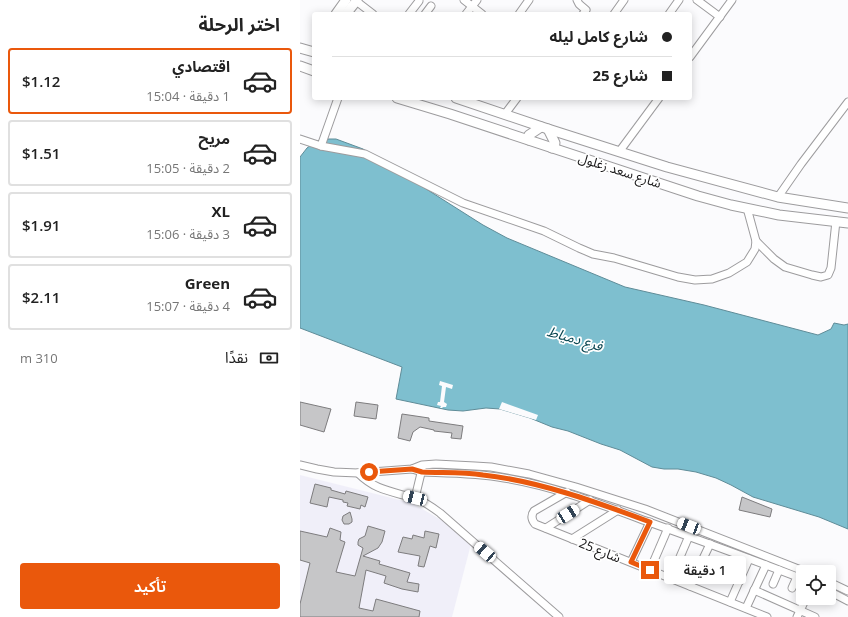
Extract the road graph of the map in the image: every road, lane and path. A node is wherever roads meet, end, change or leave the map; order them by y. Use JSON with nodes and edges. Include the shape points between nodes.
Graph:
{"nodes":[{"id":1,"x":346,"y":0,"type":"edge"},
{"id":2,"x":464,"y":0,"type":"edge"},
{"id":3,"x":529,"y":0,"type":"edge"},
{"id":4,"x":577,"y":0,"type":"edge"},
{"id":5,"x":624,"y":0,"type":"edge"},
{"id":6,"x":679,"y":0,"type":"edge"},
{"id":7,"x":698,"y":0,"type":"edge"},
{"id":8,"x":732,"y":0,"type":"edge"},
{"id":9,"x":356,"y":1,"type":"edge"},
{"id":10,"x":419,"y":1,"type":"edge"},
{"id":11,"x":474,"y":3,"type":"edge"},
{"id":12,"x":431,"y":6,"type":"dead end"},
{"id":13,"x":337,"y":12,"type":"edge"},
{"id":14,"x":348,"y":12,"type":"edge"},
{"id":15,"x":370,"y":12,"type":"edge"},
{"id":16,"x":411,"y":12,"type":"edge"},
{"id":17,"x":426,"y":12,"type":"edge"},
{"id":18,"x":467,"y":12,"type":"edge"},
{"id":19,"x":481,"y":12,"type":"edge"},
{"id":20,"x":520,"y":12,"type":"edge"},
{"id":21,"x":585,"y":12,"type":"edge"},
{"id":22,"x":615,"y":12,"type":"edge"},
{"id":23,"x":670,"y":12,"type":"edge"},
{"id":24,"x":720,"y":17,"type":"junction"},
{"id":25,"x":692,"y":54,"type":"edge"},
{"id":26,"x":300,"y":66,"type":"edge"},
{"id":27,"x":312,"y":70,"type":"edge"},
{"id":28,"x":337,"y":100,"type":"edge"},
{"id":29,"x":404,"y":100,"type":"edge"},
{"id":30,"x":462,"y":100,"type":"edge"},
{"id":31,"x":516,"y":100,"type":"edge"},
{"id":32,"x":658,"y":100,"type":"edge"},
{"id":33,"x":848,"y":102,"type":"edge"},
{"id":34,"x":505,"y":114,"type":"junction"},
{"id":35,"x":545,"y":128,"type":"junction"},
{"id":36,"x":300,"y":139,"type":"edge"},
{"id":37,"x":529,"y":140,"type":"junction"},
{"id":38,"x":321,"y":146,"type":"junction"},
{"id":39,"x":552,"y":148,"type":"junction"},
{"id":40,"x":619,"y":152,"type":"junction"},
{"id":41,"x":778,"y":197,"type":"junction"},
{"id":42,"x":747,"y":208,"type":"junction"},
{"id":43,"x":848,"y":208,"type":"edge"},
{"id":44,"x":836,"y":221,"type":"junction"},
{"id":45,"x":848,"y":223,"type":"edge"},
{"id":46,"x":756,"y":240,"type":"junction"},
{"id":47,"x":300,"y":464,"type":"edge"},
{"id":48,"x":422,"y":469,"type":"junction"},
{"id":49,"x":358,"y":473,"type":"junction"},
{"id":50,"x":529,"y":474,"type":"junction"},
{"id":51,"x":528,"y":483,"type":"junction"},
{"id":52,"x":576,"y":487,"type":"junction"},
{"id":53,"x":566,"y":493,"type":"junction"},
{"id":54,"x":415,"y":498,"type":"junction"},
{"id":55,"x":590,"y":500,"type":"junction"},
{"id":56,"x":618,"y":510,"type":"junction"},
{"id":57,"x":650,"y":522,"type":"junction"},
{"id":58,"x":546,"y":528,"type":"junction"},
{"id":59,"x":668,"y":528,"type":"junction"},
{"id":60,"x":689,"y":536,"type":"junction"},
{"id":61,"x":572,"y":539,"type":"junction"},
{"id":62,"x":710,"y":544,"type":"junction"},
{"id":63,"x":749,"y":559,"type":"junction"},
{"id":64,"x":631,"y":562,"type":"junction"},
{"id":65,"x":700,"y":565,"type":"junction"},
{"id":66,"x":766,"y":565,"type":"junction"},
{"id":67,"x":796,"y":568,"type":"edge"},
{"id":68,"x":650,"y":570,"type":"junction"},
{"id":69,"x":779,"y":570,"type":"junction"},
{"id":70,"x":796,"y":576,"type":"edge"},
{"id":71,"x":671,"y":578,"type":"junction"},
{"id":72,"x":740,"y":580,"type":"junction"},
{"id":73,"x":796,"y":583,"type":"edge"},
{"id":74,"x":773,"y":584,"type":"dead end"},
{"id":75,"x":836,"y":585,"type":"edge"},
{"id":76,"x":690,"y":586,"type":"junction"},
{"id":77,"x":792,"y":588,"type":"dead end"},
{"id":78,"x":754,"y":590,"type":"junction"},
{"id":79,"x":848,"y":591,"type":"edge"},
{"id":80,"x":836,"y":595,"type":"edge"},
{"id":81,"x":848,"y":601,"type":"edge"},
{"id":82,"x":730,"y":602,"type":"junction"},
{"id":83,"x":802,"y":605,"type":"edge"},
{"id":84,"x":746,"y":608,"type":"junction"},
{"id":85,"x":798,"y":614,"type":"edge"},
{"id":86,"x":559,"y":617,"type":"edge"},
{"id":87,"x":767,"y":617,"type":"edge"},
{"id":88,"x":815,"y":617,"type":"edge"}],
"edges":[{"from":1,"to":13,"type":"main road"},
{"from":2,"to":11,"type":"street"},
{"from":3,"to":20,"type":"street"},
{"from":4,"to":21,"type":"street"},
{"from":5,"to":22,"type":"street"},
{"from":6,"to":23,"type":"street"},
{"from":7,"to":24,"type":"street"},
{"from":8,"to":24,"type":"street"},
{"from":9,"to":14,"type":"main road"},
{"from":9,"to":15,"type":"street"},
{"from":10,"to":16,"type":"street"},
{"from":11,"to":18,"type":"street"},
{"from":11,"to":19,"type":"street"},
{"from":12,"to":17,"type":"street"},
{"from":24,"to":25,"type":"street"},
{"from":26,"to":27,"type":"main road"},
{"from":28,"to":38,"type":"street"},
{"from":29,"to":37,"type":"main road","name":"شارع سعد زغلول"},
{"from":30,"to":34,"type":"main road","name":"شارع سعد زغلول"},
{"from":31,"to":34,"type":"street"},
{"from":32,"to":40,"type":"street"},
{"from":33,"to":41,"type":"street"},
{"from":34,"to":35,"type":"main road","name":"شارع سعد زغلول"},
{"from":35,"to":37,"type":"main road","via":[[529,135]]},
{"from":35,"to":39,"type":"main road","via":[[555,143]]},
{"from":35,"to":40,"type":"main road","name":"شارع سعد زغلول"},
{"from":36,"to":38,"type":"street"},
{"from":37,"to":39,"type":"main road","name":"شارع سعد زغلول"},
{"from":38,"to":46,"type":"street","via":[[364,154],[463,202],[544,231],[593,254],[678,277],[695,280],[729,273],[747,262],[755,249]]},
{"from":39,"to":42,"type":"main road","name":"شارع سعد زغلول","via":[[698,196]]},
{"from":40,"to":41,"type":"main road","name":"شارع سعد زغلول"},
{"from":41,"to":43,"type":"main road","name":"شارع سعد زغلول"},
{"from":42,"to":44,"type":"main road","name":"شارع سعد زغلول","via":[[779,215]]},
{"from":42,"to":46,"type":"street"},
{"from":44,"to":45,"type":"main road","name":"شارع سعد زغلول"},
{"from":44,"to":46,"type":"street","via":[[831,268],[828,275],[821,277],[785,267]]},
{"from":47,"to":49,"type":"street","via":[[334,472]]},
{"from":48,"to":49,"type":"street"},
{"from":48,"to":50,"type":"street","via":[[436,464],[491,467]]},
{"from":48,"to":51,"type":"street"},
{"from":48,"to":54,"type":"street"},
{"from":49,"to":54,"type":"street","via":[[381,489]]},
{"from":50,"to":51,"type":"street"},
{"from":50,"to":52,"type":"street"},
{"from":51,"to":53,"type":"street"},
{"from":52,"to":53,"type":"street","name":"شارع 25"},
{"from":52,"to":67,"type":"street","via":[[645,509]]},
{"from":53,"to":55,"type":"street"},
{"from":53,"to":58,"type":"street","name":"شارع 25","via":[[533,513],[532,519],[535,524]]},
{"from":54,"to":86,"type":"street","via":[[451,521]]},
{"from":55,"to":56,"type":"street"},
{"from":55,"to":58,"type":"street"},
{"from":56,"to":57,"type":"street"},
{"from":56,"to":61,"type":"street"},
{"from":57,"to":59,"type":"street"},
{"from":57,"to":64,"type":"street"},
{"from":58,"to":61,"type":"street","name":"شارع 25"},
{"from":59,"to":60,"type":"street"},
{"from":59,"to":68,"type":"street"},
{"from":60,"to":62,"type":"street"},
{"from":60,"to":71,"type":"street"},
{"from":61,"to":64,"type":"street","name":"شارع 25"},
{"from":62,"to":63,"type":"street"},
{"from":62,"to":65,"type":"street"},
{"from":63,"to":66,"type":"street"},
{"from":63,"to":72,"type":"street"},
{"from":64,"to":68,"type":"street","name":"شارع 25"},
{"from":65,"to":72,"type":"street"},
{"from":65,"to":76,"type":"street"},
{"from":66,"to":69,"type":"street"},
{"from":66,"to":78,"type":"street"},
{"from":68,"to":71,"type":"street","name":"شارع 25"},
{"from":69,"to":70,"type":"street"},
{"from":69,"to":74,"type":"street"},
{"from":71,"to":76,"type":"street","name":"شارع 25"},
{"from":72,"to":82,"type":"street"},
{"from":73,"to":77,"type":"street"},
{"from":75,"to":79,"type":"street"},
{"from":76,"to":82,"type":"street","name":"شارع 25"},
{"from":78,"to":84,"type":"street"},
{"from":78,"to":85,"type":"street"},
{"from":80,"to":81,"type":"street"},
{"from":82,"to":84,"type":"street","name":"شارع 25"},
{"from":83,"to":85,"type":"street"},
{"from":84,"to":87,"type":"street","name":"شارع 25"},
{"from":85,"to":88,"type":"street"}]}
